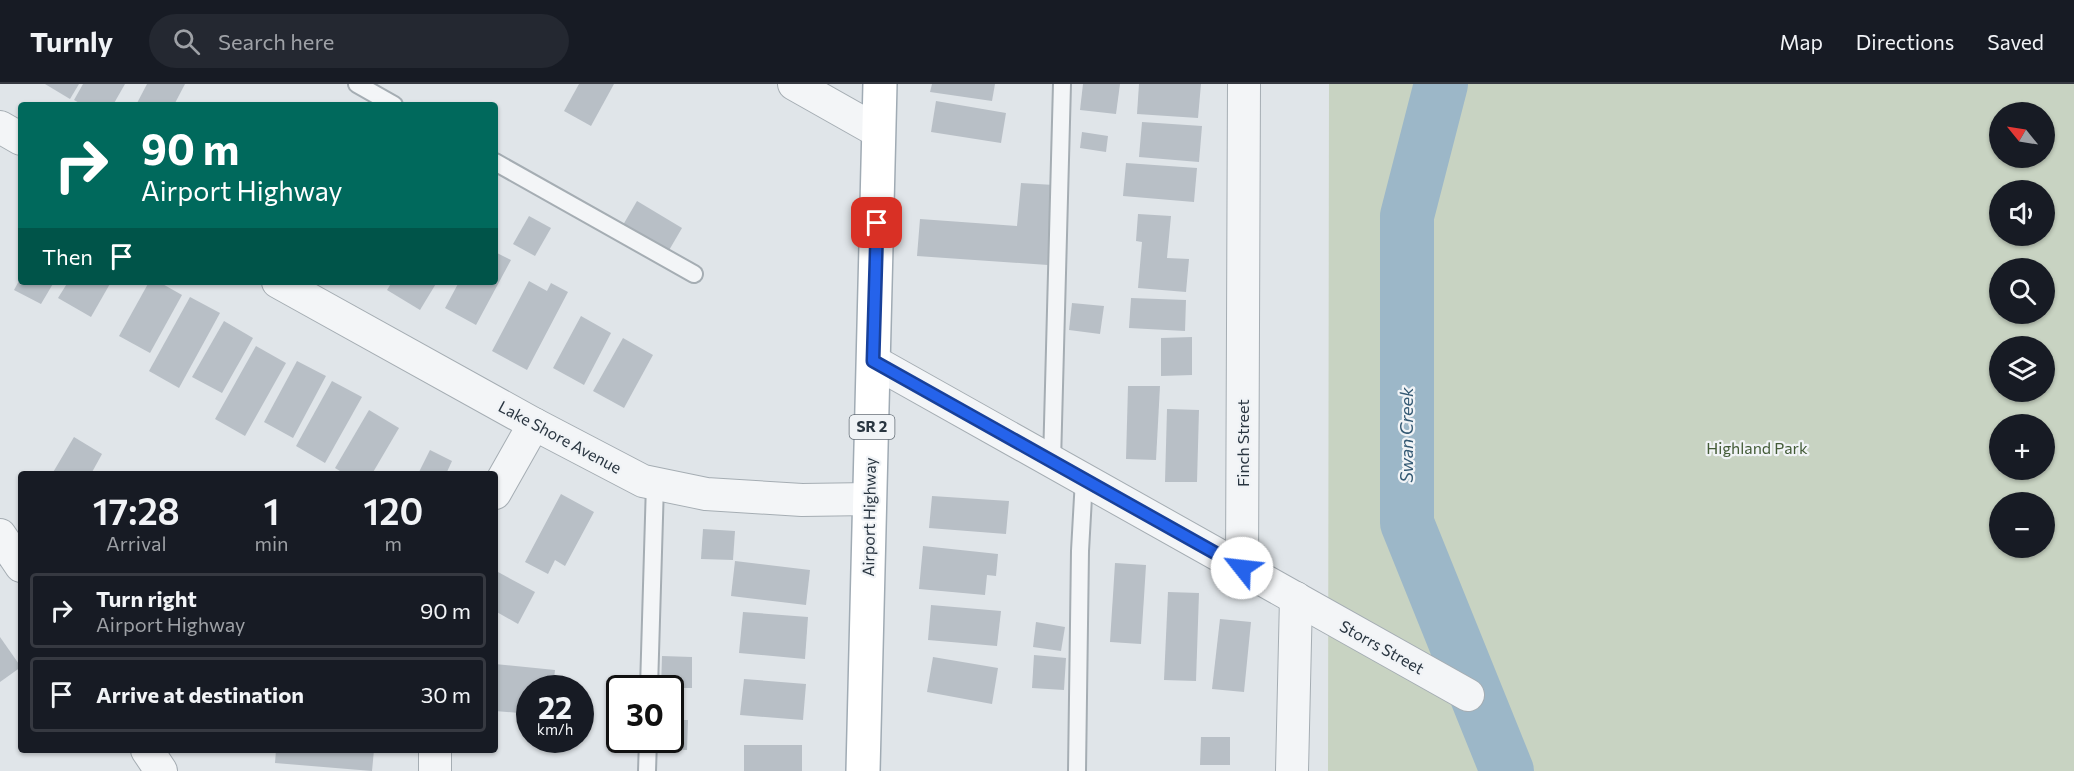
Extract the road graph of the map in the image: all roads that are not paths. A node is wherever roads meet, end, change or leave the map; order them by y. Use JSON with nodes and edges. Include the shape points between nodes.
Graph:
{"nodes":[{"id":1,"x":357,"y":84,"type":"edge"},
{"id":2,"x":794,"y":84,"type":"edge"},
{"id":3,"x":880,"y":84,"type":"edge"},
{"id":4,"x":1062,"y":84,"type":"edge"},
{"id":5,"x":1244,"y":84,"type":"edge"},
{"id":6,"x":389,"y":102,"type":"edge"},
{"id":7,"x":0,"y":127,"type":"edge"},
{"id":8,"x":879,"y":132,"type":"junction"},
{"id":9,"x":18,"y":137,"type":"edge"},
{"id":10,"x":498,"y":164,"type":"edge"},
{"id":11,"x":694,"y":274,"type":"dead end"},
{"id":12,"x":283,"y":285,"type":"edge"},
{"id":13,"x":873,"y":361,"type":"junction"},
{"id":14,"x":534,"y":424,"type":"junction"},
{"id":15,"x":1052,"y":462,"type":"junction"},
{"id":16,"x":1084,"y":479,"type":"junction"},
{"id":17,"x":655,"y":484,"type":"junction"},
{"id":18,"x":498,"y":488,"type":"edge"},
{"id":19,"x":870,"y":499,"type":"junction"},
{"id":20,"x":0,"y":535,"type":"edge"},
{"id":21,"x":18,"y":562,"type":"edge"},
{"id":22,"x":1242,"y":568,"type":"junction"},
{"id":23,"x":1296,"y":598,"type":"junction"},
{"id":24,"x":649,"y":675,"type":"edge"},
{"id":25,"x":1468,"y":695,"type":"dead end"},
{"id":26,"x":149,"y":753,"type":"edge"},
{"id":27,"x":435,"y":753,"type":"edge"},
{"id":28,"x":648,"y":753,"type":"edge"},
{"id":29,"x":161,"y":771,"type":"edge"},
{"id":30,"x":435,"y":771,"type":"edge"},
{"id":31,"x":647,"y":771,"type":"edge"},
{"id":32,"x":863,"y":771,"type":"edge"},
{"id":33,"x":1077,"y":771,"type":"edge"},
{"id":34,"x":1292,"y":771,"type":"edge"}],
"edges":[{"from":1,"to":6,"type":"lane"},
{"from":2,"to":8,"type":"street"},
{"from":3,"to":8,"type":"main road","name":"Airport Highway","number":"SR 2"},
{"from":4,"to":15,"type":"lane"},
{"from":5,"to":22,"type":"street","name":"Finch Street"},
{"from":7,"to":9,"type":"street"},
{"from":8,"to":13,"type":"main road","name":"Airport Highway","number":"SR 2"},
{"from":10,"to":11,"type":"lane"},
{"from":12,"to":14,"type":"street","name":"Lake Shore Avenue"},
{"from":13,"to":15,"type":"street"},
{"from":13,"to":19,"type":"main road","name":"Airport Highway","number":"SR 2"},
{"from":14,"to":17,"type":"street","name":"Lake Shore Avenue"},
{"from":14,"to":18,"type":"street"},
{"from":15,"to":16,"type":"street"},
{"from":16,"to":22,"type":"street"},
{"from":16,"to":33,"type":"lane"},
{"from":17,"to":19,"type":"street","name":"Lake Shore Avenue","via":[[706,494],[802,500]]},
{"from":17,"to":24,"type":"lane"},
{"from":19,"to":32,"type":"main road","name":"Airport Highway","number":"SR 2"},
{"from":20,"to":21,"type":"street"},
{"from":22,"to":23,"type":"street"},
{"from":23,"to":25,"type":"street","name":"Storrs Street"},
{"from":23,"to":34,"type":"street"},
{"from":26,"to":29,"type":"street"},
{"from":27,"to":30,"type":"street"},
{"from":28,"to":31,"type":"lane"}]}
